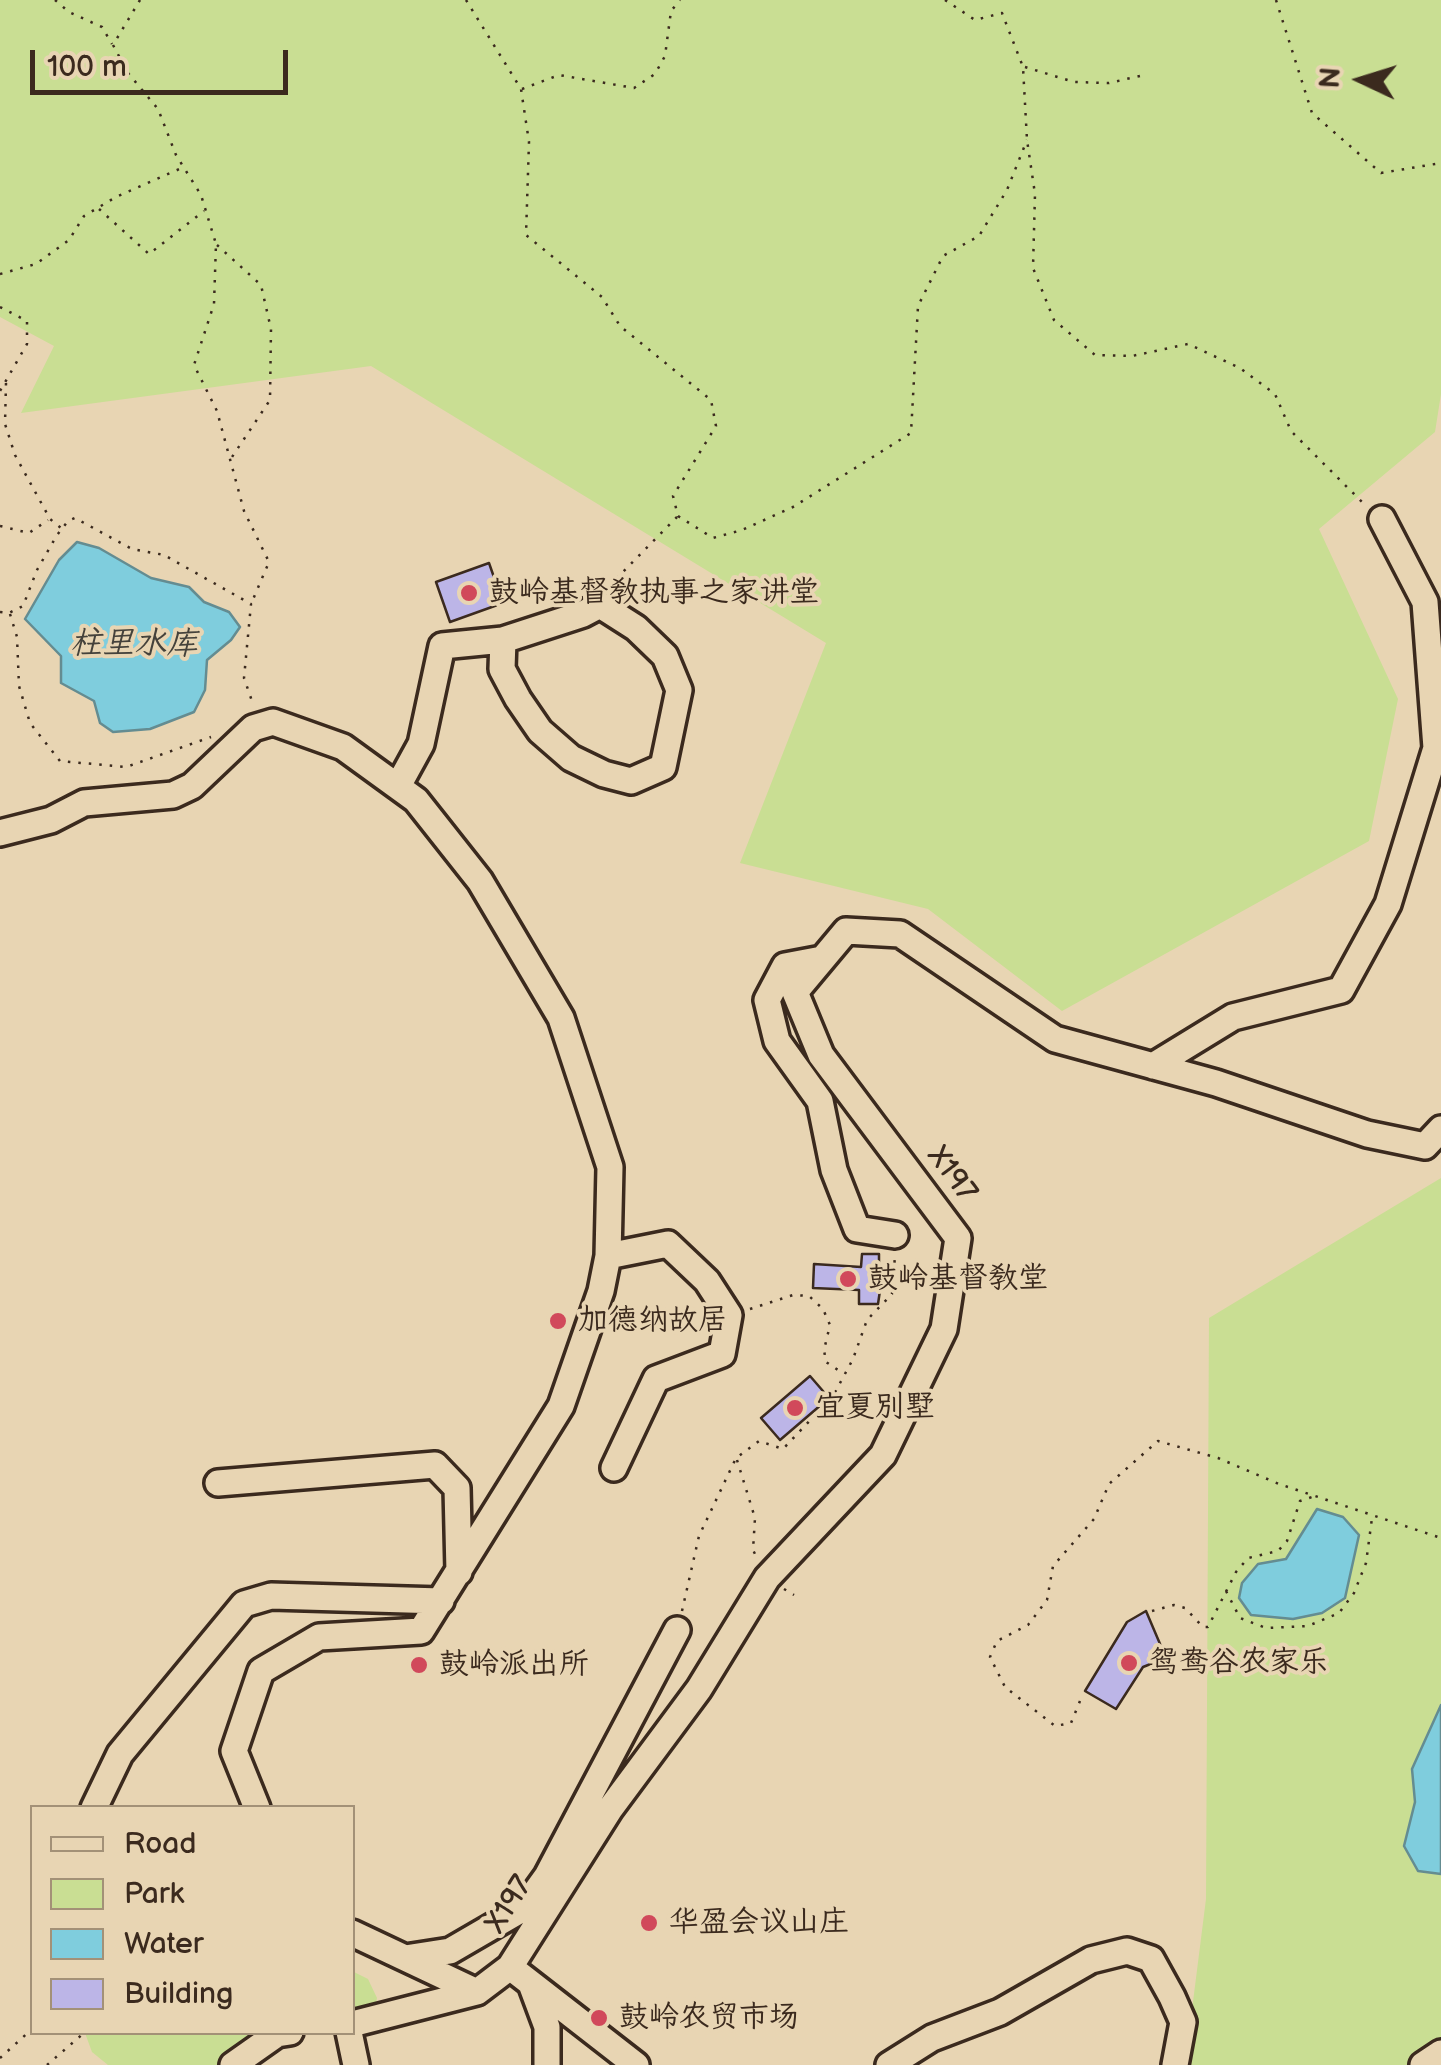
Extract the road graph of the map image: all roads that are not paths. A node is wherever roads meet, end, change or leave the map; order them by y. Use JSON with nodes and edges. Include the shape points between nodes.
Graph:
{"nodes":[{"id":1,"x":1382,"y":519,"type":"road end"},
{"id":2,"x":503,"y":640,"type":"junction"},
{"id":3,"x":398,"y":786,"type":"junction"},
{"id":4,"x":0,"y":833,"type":"edge"},
{"id":5,"x":822,"y":959,"type":"junction"},
{"id":6,"x":1153,"y":1066,"type":"junction"},
{"id":7,"x":1441,"y":1129,"type":"edge"},
{"id":8,"x":895,"y":1235,"type":"road end"},
{"id":9,"x":608,"y":1256,"type":"junction"},
{"id":10,"x":614,"y":1468,"type":"dead end"},
{"id":11,"x":218,"y":1484,"type":"dead end"},
{"id":12,"x":458,"y":1572,"type":"junction"},
{"id":13,"x":440,"y":1600,"type":"junction"},
{"id":14,"x":677,"y":1630,"type":"road end"},
{"id":15,"x":95,"y":1805,"type":"edge"},
{"id":16,"x":256,"y":1805,"type":"edge"},
{"id":17,"x":547,"y":1876,"type":"junction"},
{"id":18,"x":538,"y":1923,"type":"junction"},
{"id":19,"x":355,"y":1935,"type":"edge"},
{"id":20,"x":405,"y":1958,"type":"junction"},
{"id":21,"x":510,"y":1968,"type":"junction"},
{"id":22,"x":531,"y":1984,"type":"junction"},
{"id":23,"x":477,"y":1992,"type":"junction"},
{"id":24,"x":355,"y":2023,"type":"edge"},
{"id":25,"x":276,"y":2035,"type":"edge"},
{"id":26,"x":350,"y":2035,"type":"edge"},
{"id":27,"x":1441,"y":2053,"type":"edge"},
{"id":28,"x":233,"y":2065,"type":"edge"},
{"id":29,"x":356,"y":2065,"type":"edge"},
{"id":30,"x":548,"y":2065,"type":"edge"},
{"id":31,"x":636,"y":2065,"type":"edge"},
{"id":32,"x":889,"y":2065,"type":"edge"},
{"id":33,"x":1175,"y":2065,"type":"edge"},
{"id":34,"x":1422,"y":2065,"type":"edge"}],
"edges":[{"from":1,"to":6,"type":"street","via":[[1425,602],[1436,748],[1388,904],[1341,990],[1233,1018]]},
{"from":2,"to":2,"type":"street","via":[[600,605],[636,628],[665,656],[680,690],[663,767],[631,780],[571,758],[540,732],[502,669]]},
{"from":2,"to":3,"type":"street","via":[[442,646],[421,744]]},
{"from":3,"to":4,"type":"street","via":[[343,748],[273,722],[253,728],[192,786],[173,795],[84,802],[51,820]]},
{"from":3,"to":9,"type":"street","via":[[480,881],[561,1018],[610,1167]]},
{"from":5,"to":6,"type":"street","name":"X197","number":"X197","via":[[846,930],[900,934],[1055,1039]]},
{"from":5,"to":8,"type":"street","via":[[786,966],[767,1000],[777,1041],[820,1101],[834,1170],[857,1229]]},
{"from":5,"to":18,"type":"street","name":"X197","number":"X197","via":[[795,992],[821,1055],[958,1238],[944,1328],[883,1455],[767,1578]]},
{"from":6,"to":7,"type":"street","name":"X197","number":"X197","via":[[1367,1134],[1424,1146]]},
{"from":9,"to":10,"type":"street","via":[[668,1244],[706,1280],[729,1315],[722,1354],[656,1379]]},
{"from":9,"to":12,"type":"street","via":[[561,1406]]},
{"from":11,"to":12,"type":"street","via":[[435,1465],[457,1488]]},
{"from":12,"to":13,"type":"street"},
{"from":13,"to":15,"type":"street","via":[[270,1596],[244,1604],[120,1754]]},
{"from":13,"to":16,"type":"street","via":[[421,1632],[319,1638],[261,1671],[234,1751]]},
{"from":14,"to":17,"type":"street"},
{"from":17,"to":18,"type":"street"},
{"from":17,"to":20,"type":"street","via":[[524,1908],[450,1951]]},
{"from":18,"to":21,"type":"street","name":"X197","number":"X197"},
{"from":19,"to":20,"type":"street"},
{"from":20,"to":23,"type":"street"},
{"from":21,"to":22,"type":"street"},
{"from":21,"to":23,"type":"street","name":"X197","number":"X197"},
{"from":22,"to":30,"type":"street","via":[[547,2027]]},
{"from":22,"to":31,"type":"street"},
{"from":23,"to":24,"type":"street","name":"X197","number":"X197"},
{"from":25,"to":28,"type":"street"},
{"from":26,"to":29,"type":"street"},
{"from":27,"to":34,"type":"street"},
{"from":32,"to":33,"type":"street","via":[[1090,1960],[1128,1951],[1150,1960],[1183,2022]]}]}
